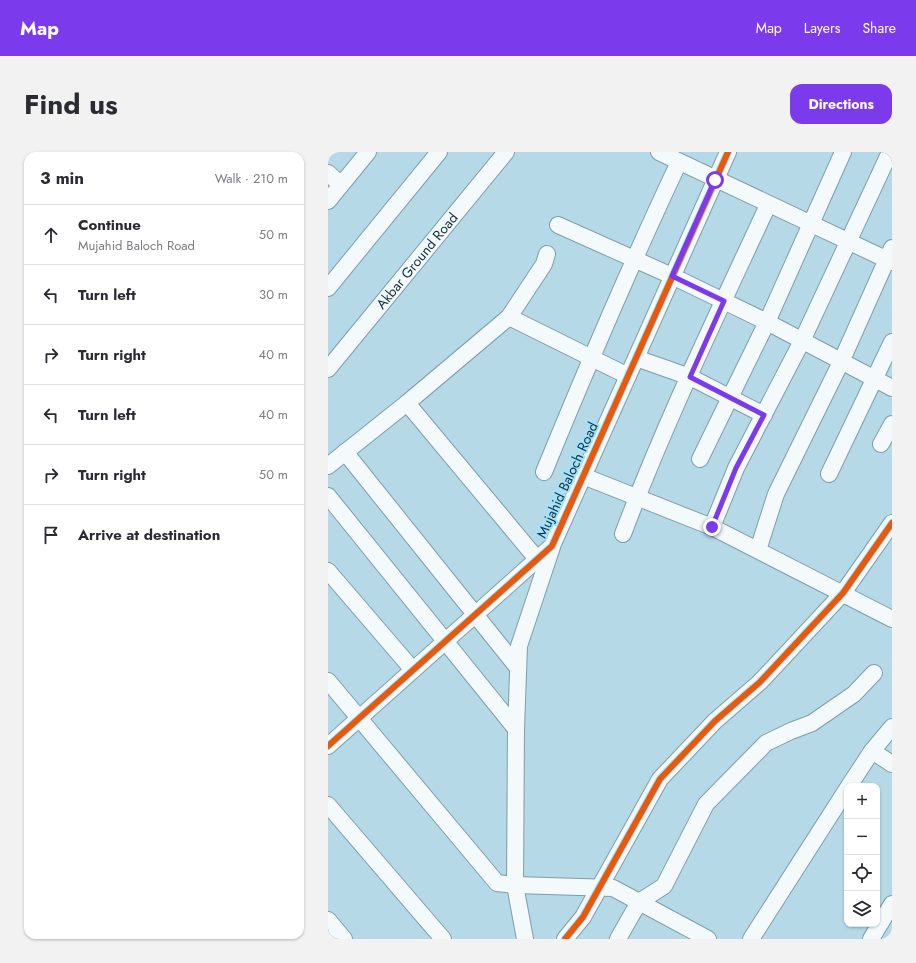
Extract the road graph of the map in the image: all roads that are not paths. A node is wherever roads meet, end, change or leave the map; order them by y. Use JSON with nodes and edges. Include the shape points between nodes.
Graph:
{"nodes":[{"id":1,"x":368,"y":152,"type":"edge"},
{"id":2,"x":439,"y":152,"type":"edge"},
{"id":3,"x":506,"y":152,"type":"edge"},
{"id":4,"x":658,"y":152,"type":"edge"},
{"id":5,"x":728,"y":152,"type":"edge"},
{"id":6,"x":843,"y":152,"type":"edge"},
{"id":7,"x":890,"y":152,"type":"edge"},
{"id":8,"x":679,"y":162,"type":"junction"},
{"id":9,"x":328,"y":173,"type":"edge"},
{"id":10,"x":715,"y":180,"type":"junction"},
{"id":11,"x":341,"y":185,"type":"junction"},
{"id":12,"x":328,"y":201,"type":"edge"},
{"id":13,"x":768,"y":205,"type":"junction"},
{"id":14,"x":558,"y":225,"type":"dead end"},
{"id":15,"x":810,"y":225,"type":"junction"},
{"id":16,"x":849,"y":242,"type":"junction"},
{"id":17,"x":548,"y":254,"type":"dead end"},
{"id":18,"x":890,"y":257,"type":"edge"},
{"id":19,"x":634,"y":259,"type":"junction"},
{"id":20,"x":672,"y":276,"type":"junction"},
{"id":21,"x":328,"y":288,"type":"edge"},
{"id":22,"x":724,"y":301,"type":"junction"},
{"id":23,"x":509,"y":317,"type":"junction"},
{"id":24,"x":767,"y":322,"type":"junction"},
{"id":25,"x":802,"y":341,"type":"junction"},
{"id":26,"x":892,"y":342,"type":"edge"},
{"id":27,"x":591,"y":357,"type":"junction"},
{"id":28,"x":636,"y":358,"type":"junction"},
{"id":29,"x":841,"y":362,"type":"junction"},
{"id":30,"x":328,"y":369,"type":"edge"},
{"id":31,"x":628,"y":376,"type":"junction"},
{"id":32,"x":690,"y":377,"type":"junction"},
{"id":33,"x":874,"y":379,"type":"junction"},
{"id":34,"x":892,"y":388,"type":"edge"},
{"id":35,"x":730,"y":398,"type":"junction"},
{"id":36,"x":407,"y":403,"type":"junction"},
{"id":37,"x":764,"y":415,"type":"junction"},
{"id":38,"x":892,"y":424,"type":"edge"},
{"id":39,"x":881,"y":444,"type":"dead end"},
{"id":40,"x":345,"y":452,"type":"junction"},
{"id":41,"x":700,"y":459,"type":"dead end"},
{"id":42,"x":328,"y":466,"type":"edge"},
{"id":43,"x":544,"y":472,"type":"dead end"},
{"id":44,"x":829,"y":474,"type":"dead end"},
{"id":45,"x":583,"y":476,"type":"junction"},
{"id":46,"x":328,"y":496,"type":"edge"},
{"id":47,"x":637,"y":497,"type":"junction"},
{"id":48,"x":892,"y":523,"type":"edge"},
{"id":49,"x":712,"y":527,"type":"junction"},
{"id":50,"x":623,"y":534,"type":"dead end"},
{"id":51,"x":552,"y":546,"type":"junction"},
{"id":52,"x":758,"y":550,"type":"junction"},
{"id":53,"x":537,"y":559,"type":"junction"},
{"id":54,"x":328,"y":571,"type":"edge"},
{"id":55,"x":843,"y":593,"type":"junction"},
{"id":56,"x":476,"y":614,"type":"junction"},
{"id":57,"x":892,"y":619,"type":"edge"},
{"id":58,"x":446,"y":641,"type":"junction"},
{"id":59,"x":518,"y":668,"type":"junction"},
{"id":60,"x":413,"y":670,"type":"junction"},
{"id":61,"x":874,"y":673,"type":"dead end"},
{"id":62,"x":328,"y":681,"type":"edge"},
{"id":63,"x":359,"y":717,"type":"junction"},
{"id":64,"x":892,"y":727,"type":"edge"},
{"id":65,"x":516,"y":729,"type":"junction"},
{"id":66,"x":328,"y":746,"type":"edge"},
{"id":67,"x":872,"y":751,"type":"junction"},
{"id":68,"x":892,"y":764,"type":"edge"},
{"id":69,"x":851,"y":783,"type":"edge"},
{"id":70,"x":844,"y":794,"type":"edge"},
{"id":71,"x":328,"y":806,"type":"edge"},
{"id":72,"x":515,"y":886,"type":"junction"},
{"id":73,"x":600,"y":886,"type":"junction"},
{"id":74,"x":639,"y":902,"type":"junction"},
{"id":75,"x":892,"y":904,"type":"edge"},
{"id":76,"x":328,"y":920,"type":"edge"},
{"id":77,"x":876,"y":937,"type":"edge"},
{"id":78,"x":344,"y":939,"type":"edge"},
{"id":79,"x":443,"y":939,"type":"edge"},
{"id":80,"x":525,"y":939,"type":"edge"},
{"id":81,"x":565,"y":939,"type":"edge"},
{"id":82,"x":618,"y":939,"type":"edge"},
{"id":83,"x":708,"y":939,"type":"edge"},
{"id":84,"x":751,"y":939,"type":"edge"}],
"edges":[{"from":1,"to":11,"type":"street"},
{"from":2,"to":21,"type":"street"},
{"from":3,"to":30,"type":"street","name":"Akbar Ground Road"},
{"from":4,"to":8,"type":"street"},
{"from":5,"to":10,"type":"street","name":"Mujahid Baloch Road"},
{"from":6,"to":15,"type":"street"},
{"from":7,"to":16,"type":"street"},
{"from":8,"to":10,"type":"street"},
{"from":8,"to":19,"type":"street"},
{"from":9,"to":11,"type":"street"},
{"from":10,"to":13,"type":"street"},
{"from":10,"to":20,"type":"street","name":"Mujahid Baloch Road"},
{"from":11,"to":12,"type":"street"},
{"from":13,"to":15,"type":"street"},
{"from":13,"to":22,"type":"street"},
{"from":14,"to":19,"type":"street"},
{"from":15,"to":16,"type":"street"},
{"from":15,"to":24,"type":"street"},
{"from":16,"to":18,"type":"street"},
{"from":16,"to":25,"type":"street"},
{"from":17,"to":23,"type":"street"},
{"from":18,"to":29,"type":"street"},
{"from":19,"to":20,"type":"street"},
{"from":19,"to":27,"type":"street"},
{"from":20,"to":22,"type":"street"},
{"from":20,"to":28,"type":"street","name":"Mujahid Baloch Road"},
{"from":22,"to":24,"type":"street"},
{"from":22,"to":32,"type":"street"},
{"from":23,"to":27,"type":"street"},
{"from":23,"to":36,"type":"street"},
{"from":24,"to":25,"type":"street"},
{"from":24,"to":35,"type":"street"},
{"from":25,"to":29,"type":"street"},
{"from":25,"to":37,"type":"street"},
{"from":26,"to":33,"type":"street"},
{"from":27,"to":31,"type":"street"},
{"from":27,"to":43,"type":"street"},
{"from":28,"to":31,"type":"street","name":"Mujahid Baloch Road"},
{"from":28,"to":32,"type":"street"},
{"from":29,"to":33,"type":"street"},
{"from":29,"to":52,"type":"street","via":[[776,494]]},
{"from":31,"to":45,"type":"street","name":"Mujahid Baloch Road"},
{"from":32,"to":35,"type":"street"},
{"from":32,"to":47,"type":"street"},
{"from":33,"to":34,"type":"street"},
{"from":33,"to":44,"type":"street"},
{"from":35,"to":37,"type":"street"},
{"from":35,"to":41,"type":"street"},
{"from":36,"to":40,"type":"street"},
{"from":36,"to":53,"type":"street"},
{"from":37,"to":49,"type":"street","via":[[736,468]]},
{"from":38,"to":39,"type":"street"},
{"from":40,"to":42,"type":"street"},
{"from":40,"to":56,"type":"street"},
{"from":45,"to":47,"type":"street"},
{"from":45,"to":51,"type":"street","name":"Mujahid Baloch Road"},
{"from":46,"to":58,"type":"street"},
{"from":47,"to":49,"type":"street"},
{"from":47,"to":50,"type":"street"},
{"from":48,"to":55,"type":"street"},
{"from":49,"to":52,"type":"street"},
{"from":51,"to":53,"type":"street","name":"Mujahid Baloch Road"},
{"from":51,"to":59,"type":"street","via":[[519,646]]},
{"from":52,"to":55,"type":"street"},
{"from":53,"to":56,"type":"street","name":"Mujahid Baloch Road"},
{"from":54,"to":60,"type":"street"},
{"from":55,"to":57,"type":"street"},
{"from":55,"to":73,"type":"street","via":[[760,682],[715,721],[660,779]]},
{"from":56,"to":58,"type":"street","name":"Mujahid Baloch Road"},
{"from":56,"to":59,"type":"street"},
{"from":58,"to":60,"type":"street","name":"Mujahid Baloch Road"},
{"from":58,"to":65,"type":"street"},
{"from":59,"to":65,"type":"street"},
{"from":60,"to":63,"type":"street","name":"Mujahid Baloch Road"},
{"from":61,"to":74,"type":"street","via":[[854,694],[812,723],[766,743],[706,804],[664,886]]},
{"from":62,"to":63,"type":"street"},
{"from":63,"to":66,"type":"street","name":"Mujahid Baloch Road"},
{"from":63,"to":72,"type":"street","via":[[497,883]]},
{"from":64,"to":67,"type":"street"},
{"from":65,"to":72,"type":"street"},
{"from":67,"to":68,"type":"street"},
{"from":67,"to":69,"type":"street"},
{"from":70,"to":84,"type":"street"},
{"from":71,"to":79,"type":"street"},
{"from":72,"to":73,"type":"street"},
{"from":72,"to":80,"type":"street"},
{"from":73,"to":74,"type":"street","via":[[613,888]]},
{"from":73,"to":81,"type":"street","via":[[583,917]]},
{"from":74,"to":82,"type":"street"},
{"from":74,"to":83,"type":"street"},
{"from":75,"to":77,"type":"street"},
{"from":76,"to":78,"type":"street"}]}
